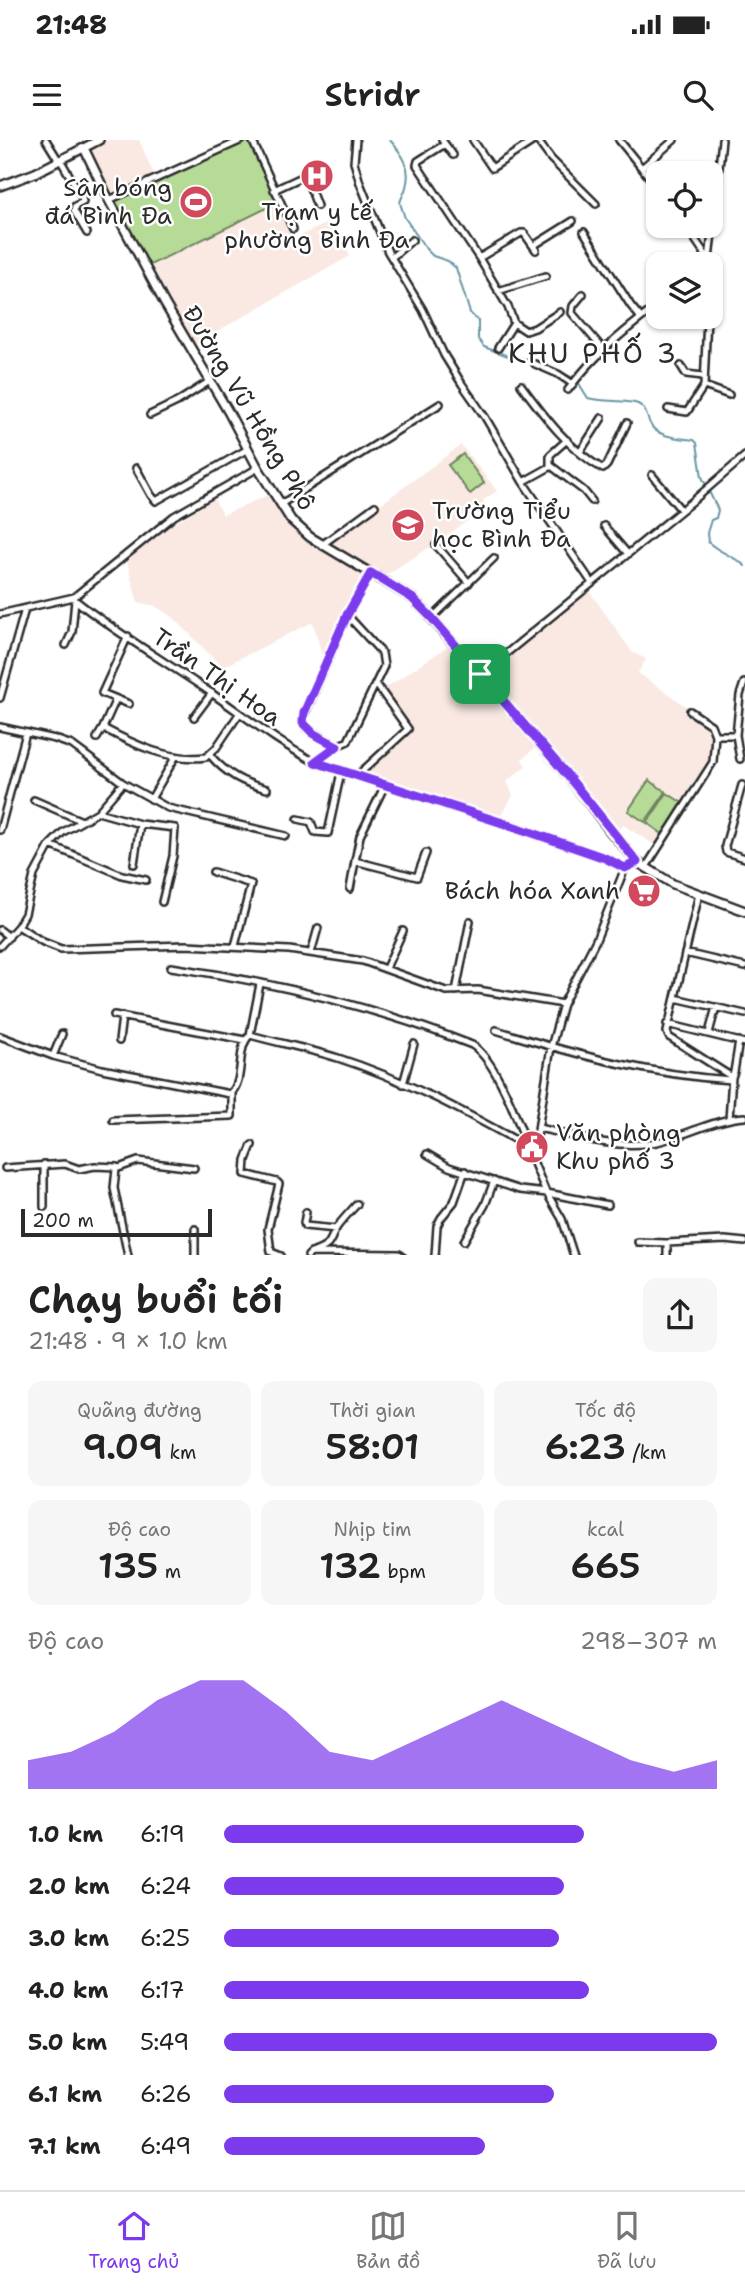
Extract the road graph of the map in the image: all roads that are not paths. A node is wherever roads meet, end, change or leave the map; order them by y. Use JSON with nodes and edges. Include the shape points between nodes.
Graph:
{"nodes":[{"id":1,"x":46,"y":140,"type":"edge"},
{"id":2,"x":99,"y":140,"type":"edge"},
{"id":3,"x":242,"y":140,"type":"edge"},
{"id":4,"x":252,"y":140,"type":"edge"},
{"id":5,"x":356,"y":140,"type":"edge"},
{"id":6,"x":473,"y":140,"type":"edge"},
{"id":7,"x":536,"y":140,"type":"edge"},
{"id":8,"x":619,"y":140,"type":"edge"},
{"id":9,"x":674,"y":140,"type":"edge"},
{"id":10,"x":722,"y":140,"type":"edge"},
{"id":11,"x":444,"y":142,"type":"edge"},
{"id":12,"x":84,"y":148,"type":"junction"},
{"id":13,"x":453,"y":155,"type":"dead end"},
{"id":14,"x":60,"y":161,"type":"junction"},
{"id":15,"x":642,"y":168,"type":"junction"},
{"id":16,"x":646,"y":173,"type":"edge"},
{"id":17,"x":0,"y":186,"type":"edge"},
{"id":18,"x":274,"y":190,"type":"junction"},
{"id":19,"x":109,"y":200,"type":"junction"},
{"id":20,"x":596,"y":204,"type":"dead end"},
{"id":21,"x":317,"y":206,"type":"dead end"},
{"id":22,"x":573,"y":221,"type":"dead end"},
{"id":23,"x":293,"y":229,"type":"dead end"},
{"id":24,"x":584,"y":232,"type":"dead end"},
{"id":25,"x":87,"y":233,"type":"dead end"},
{"id":26,"x":412,"y":240,"type":"dead end"},
{"id":27,"x":711,"y":252,"type":"edge"},
{"id":28,"x":392,"y":257,"type":"junction"},
{"id":29,"x":479,"y":258,"type":"junction"},
{"id":30,"x":546,"y":275,"type":"dead end"},
{"id":31,"x":498,"y":291,"type":"junction"},
{"id":32,"x":583,"y":294,"type":"dead end"},
{"id":33,"x":560,"y":312,"type":"dead end"},
{"id":34,"x":646,"y":314,"type":"edge"},
{"id":35,"x":641,"y":318,"type":"junction"},
{"id":36,"x":514,"y":323,"type":"junction"},
{"id":37,"x":706,"y":329,"type":"edge"},
{"id":38,"x":498,"y":348,"type":"dead end"},
{"id":39,"x":604,"y":349,"type":"junction"},
{"id":40,"x":535,"y":364,"type":"dead end"},
{"id":41,"x":681,"y":366,"type":"dead end"},
{"id":42,"x":703,"y":376,"type":"junction"},
{"id":43,"x":210,"y":381,"type":"junction"},
{"id":44,"x":573,"y":384,"type":"junction"},
{"id":45,"x":521,"y":385,"type":"dead end"},
{"id":46,"x":704,"y":386,"type":"junction"},
{"id":47,"x":568,"y":390,"type":"dead end"},
{"id":48,"x":729,"y":396,"type":"dead end"},
{"id":49,"x":440,"y":404,"type":"dead end"},
{"id":50,"x":668,"y":409,"type":"dead end"},
{"id":51,"x":150,"y":415,"type":"dead end"},
{"id":52,"x":602,"y":418,"type":"dead end"},
{"id":53,"x":626,"y":423,"type":"dead end"},
{"id":54,"x":567,"y":440,"type":"junction"},
{"id":55,"x":248,"y":449,"type":"junction"},
{"id":56,"x":580,"y":452,"type":"junction"},
{"id":57,"x":745,"y":456,"type":"edge"},
{"id":58,"x":550,"y":465,"type":"junction"},
{"id":59,"x":136,"y":468,"type":"dead end"},
{"id":60,"x":258,"y":468,"type":"junction"},
{"id":61,"x":652,"y":475,"type":"dead end"},
{"id":62,"x":523,"y":482,"type":"junction"},
{"id":63,"x":592,"y":501,"type":"dead end"},
{"id":64,"x":281,"y":504,"type":"junction"},
{"id":65,"x":375,"y":506,"type":"dead end"},
{"id":66,"x":681,"y":510,"type":"junction"},
{"id":67,"x":604,"y":526,"type":"dead end"},
{"id":68,"x":323,"y":544,"type":"junction"},
{"id":69,"x":436,"y":545,"type":"dead end"},
{"id":70,"x":627,"y":553,"type":"junction"},
{"id":71,"x":494,"y":558,"type":"dead end"},
{"id":72,"x":371,"y":573,"type":"junction"},
{"id":73,"x":469,"y":583,"type":"junction"},
{"id":74,"x":592,"y":583,"type":"junction"},
{"id":75,"x":75,"y":599,"type":"junction"},
{"id":76,"x":25,"y":609,"type":"junction"},
{"id":77,"x":0,"y":614,"type":"edge"},
{"id":78,"x":347,"y":615,"type":"junction"},
{"id":79,"x":432,"y":618,"type":"junction"},
{"id":80,"x":128,"y":636,"type":"junction"},
{"id":81,"x":66,"y":645,"type":"dead end"},
{"id":82,"x":480,"y":674,"type":"junction"},
{"id":83,"x":744,"y":683,"type":"edge"},
{"id":84,"x":376,"y":684,"type":"junction"},
{"id":85,"x":212,"y":693,"type":"junction"},
{"id":86,"x":0,"y":698,"type":"edge"},
{"id":87,"x":116,"y":699,"type":"junction"},
{"id":88,"x":129,"y":704,"type":"dead end"},
{"id":89,"x":690,"y":711,"type":"dead end"},
{"id":90,"x":239,"y":714,"type":"junction"},
{"id":91,"x":194,"y":717,"type":"dead end"},
{"id":92,"x":0,"y":727,"type":"edge"},
{"id":93,"x":103,"y":728,"type":"junction"},
{"id":94,"x":26,"y":733,"type":"junction"},
{"id":95,"x":715,"y":735,"type":"junction"},
{"id":96,"x":736,"y":735,"type":"junction"},
{"id":97,"x":97,"y":738,"type":"dead end"},
{"id":98,"x":337,"y":746,"type":"junction"},
{"id":99,"x":210,"y":755,"type":"junction"},
{"id":100,"x":176,"y":756,"type":"junction"},
{"id":101,"x":740,"y":759,"type":"dead end"},
{"id":102,"x":315,"y":762,"type":"junction"},
{"id":103,"x":341,"y":772,"type":"junction"},
{"id":104,"x":358,"y":775,"type":"junction"},
{"id":105,"x":123,"y":783,"type":"junction"},
{"id":106,"x":385,"y":785,"type":"junction"},
{"id":107,"x":742,"y":785,"type":"dead end"},
{"id":108,"x":267,"y":789,"type":"dead end"},
{"id":109,"x":151,"y":799,"type":"junction"},
{"id":110,"x":34,"y":800,"type":"dead end"},
{"id":111,"x":98,"y":812,"type":"junction"},
{"id":112,"x":298,"y":819,"type":"dead end"},
{"id":113,"x":82,"y":821,"type":"junction"},
{"id":114,"x":140,"y":824,"type":"junction"},
{"id":115,"x":0,"y":830,"type":"edge"},
{"id":116,"x":286,"y":836,"type":"dead end"},
{"id":117,"x":50,"y":845,"type":"junction"},
{"id":118,"x":426,"y":853,"type":"dead end"},
{"id":119,"x":745,"y":858,"type":"edge"},
{"id":120,"x":355,"y":861,"type":"junction"},
{"id":121,"x":637,"y":862,"type":"junction"},
{"id":122,"x":134,"y":864,"type":"dead end"},
{"id":123,"x":646,"y":867,"type":"junction"},
{"id":124,"x":625,"y":868,"type":"junction"},
{"id":125,"x":213,"y":872,"type":"dead end"},
{"id":126,"x":146,"y":880,"type":"dead end"},
{"id":127,"x":351,"y":889,"type":"dead end"},
{"id":128,"x":699,"y":894,"type":"junction"},
{"id":129,"x":162,"y":902,"type":"dead end"},
{"id":130,"x":745,"y":911,"type":"edge"},
{"id":131,"x":470,"y":921,"type":"dead end"},
{"id":132,"x":18,"y":926,"type":"junction"},
{"id":133,"x":318,"y":928,"type":"dead end"},
{"id":134,"x":0,"y":930,"type":"edge"},
{"id":135,"x":403,"y":931,"type":"dead end"},
{"id":136,"x":9,"y":937,"type":"junction"},
{"id":137,"x":0,"y":946,"type":"edge"},
{"id":138,"x":235,"y":946,"type":"junction"},
{"id":139,"x":311,"y":953,"type":"junction"},
{"id":140,"x":685,"y":953,"type":"junction"},
{"id":141,"x":171,"y":967,"type":"dead end"},
{"id":142,"x":745,"y":967,"type":"edge"},
{"id":143,"x":386,"y":968,"type":"junction"},
{"id":144,"x":260,"y":984,"type":"junction"},
{"id":145,"x":456,"y":990,"type":"junction"},
{"id":146,"x":675,"y":998,"type":"junction"},
{"id":147,"x":563,"y":1004,"type":"junction"},
{"id":148,"x":716,"y":1007,"type":"junction"},
{"id":149,"x":745,"y":1014,"type":"edge"},
{"id":150,"x":114,"y":1015,"type":"dead end"},
{"id":151,"x":122,"y":1016,"type":"junction"},
{"id":152,"x":667,"y":1024,"type":"junction"},
{"id":153,"x":496,"y":1030,"type":"dead end"},
{"id":154,"x":61,"y":1034,"type":"dead end"},
{"id":155,"x":709,"y":1034,"type":"junction"},
{"id":156,"x":0,"y":1036,"type":"edge"},
{"id":157,"x":247,"y":1037,"type":"junction"},
{"id":158,"x":119,"y":1041,"type":"dead end"},
{"id":159,"x":742,"y":1042,"type":"edge"},
{"id":160,"x":414,"y":1044,"type":"dead end"},
{"id":161,"x":551,"y":1047,"type":"junction"},
{"id":162,"x":53,"y":1056,"type":"junction"},
{"id":163,"x":732,"y":1079,"type":"junction"},
{"id":164,"x":403,"y":1084,"type":"junction"},
{"id":165,"x":232,"y":1093,"type":"junction"},
{"id":166,"x":745,"y":1117,"type":"edge"},
{"id":167,"x":729,"y":1119,"type":"junction"},
{"id":168,"x":113,"y":1120,"type":"dead end"},
{"id":169,"x":539,"y":1128,"type":"junction"},
{"id":170,"x":252,"y":1145,"type":"dead end"},
{"id":171,"x":528,"y":1147,"type":"junction"},
{"id":172,"x":427,"y":1154,"type":"dead end"},
{"id":173,"x":533,"y":1161,"type":"junction"},
{"id":174,"x":44,"y":1164,"type":"junction"},
{"id":175,"x":117,"y":1167,"type":"junction"},
{"id":176,"x":5,"y":1168,"type":"dead end"},
{"id":177,"x":194,"y":1168,"type":"dead end"},
{"id":178,"x":465,"y":1171,"type":"junction"},
{"id":179,"x":494,"y":1181,"type":"junction"},
{"id":180,"x":547,"y":1193,"type":"junction"},
{"id":181,"x":357,"y":1204,"type":"dead end"},
{"id":182,"x":608,"y":1206,"type":"dead end"},
{"id":183,"x":44,"y":1207,"type":"dead end"},
{"id":184,"x":306,"y":1212,"type":"dead end"},
{"id":185,"x":195,"y":1229,"type":"dead end"},
{"id":186,"x":336,"y":1229,"type":"junction"},
{"id":187,"x":464,"y":1241,"type":"dead end"},
{"id":188,"x":638,"y":1242,"type":"dead end"},
{"id":189,"x":667,"y":1242,"type":"junction"},
{"id":190,"x":745,"y":1242,"type":"edge"},
{"id":191,"x":309,"y":1254,"type":"edge"},
{"id":192,"x":128,"y":1255,"type":"edge"},
{"id":193,"x":194,"y":1255,"type":"edge"},
{"id":194,"x":282,"y":1255,"type":"edge"},
{"id":195,"x":402,"y":1255,"type":"edge"},
{"id":196,"x":435,"y":1255,"type":"edge"},
{"id":197,"x":574,"y":1255,"type":"edge"},
{"id":198,"x":667,"y":1255,"type":"edge"}],
"edges":[{"from":1,"to":14,"type":"street"},
{"from":2,"to":12,"type":"street"},
{"from":3,"to":19,"type":"street"},
{"from":4,"to":18,"type":"street"},
{"from":5,"to":28,"type":"street","via":[[354,162],[360,183]]},
{"from":6,"to":7,"type":"street","via":[[492,168]]},
{"from":7,"to":20,"type":"street"},
{"from":8,"to":15,"type":"street"},
{"from":9,"to":15,"type":"street"},
{"from":10,"to":27,"type":"street"},
{"from":11,"to":13,"type":"street"},
{"from":11,"to":29,"type":"street","via":[[417,165]]},
{"from":12,"to":14,"type":"street"},
{"from":12,"to":19,"type":"street","name":"Đường Vũ Hồng Phô"},
{"from":14,"to":17,"type":"street"},
{"from":14,"to":25,"type":"street","via":[[82,197],[74,211]]},
{"from":15,"to":16,"type":"street"},
{"from":18,"to":21,"type":"street","via":[[304,176]]},
{"from":18,"to":23,"type":"street"},
{"from":19,"to":43,"type":"street","name":"Đường Vũ Hồng Phô"},
{"from":22,"to":29,"type":"street","via":[[535,248],[521,233]]},
{"from":24,"to":35,"type":"street"},
{"from":26,"to":28,"type":"street"},
{"from":28,"to":62,"type":"street","via":[[444,355]]},
{"from":29,"to":31,"type":"street"},
{"from":30,"to":31,"type":"street"},
{"from":31,"to":36,"type":"street"},
{"from":32,"to":39,"type":"street","via":[[572,313]]},
{"from":33,"to":36,"type":"street","via":[[526,331]]},
{"from":34,"to":35,"type":"street"},
{"from":35,"to":39,"type":"street"},
{"from":36,"to":38,"type":"street"},
{"from":37,"to":42,"type":"street"},
{"from":39,"to":44,"type":"street"},
{"from":40,"to":44,"type":"street"},
{"from":41,"to":42,"type":"street","via":[[686,374]]},
{"from":42,"to":46,"type":"street"},
{"from":43,"to":51,"type":"street"},
{"from":43,"to":55,"type":"street","name":"Đường Vũ Hồng Phô"},
{"from":44,"to":47,"type":"street"},
{"from":45,"to":54,"type":"street"},
{"from":46,"to":48,"type":"street"},
{"from":46,"to":50,"type":"street","via":[[687,412]]},
{"from":49,"to":64,"type":"street"},
{"from":52,"to":56,"type":"street"},
{"from":53,"to":56,"type":"street","via":[[605,469]]},
{"from":54,"to":56,"type":"street"},
{"from":54,"to":58,"type":"street","via":[[550,455]]},
{"from":55,"to":59,"type":"street","via":[[156,500]]},
{"from":55,"to":60,"type":"street","name":"Đường Vũ Hồng Phô"},
{"from":57,"to":66,"type":"street"},
{"from":58,"to":62,"type":"street"},
{"from":58,"to":63,"type":"street"},
{"from":60,"to":64,"type":"street","name":"Đường Vũ Hồng Phô"},
{"from":60,"to":75,"type":"street","via":[[174,516]]},
{"from":61,"to":66,"type":"street"},
{"from":62,"to":74,"type":"street"},
{"from":64,"to":68,"type":"street","name":"Đường Vũ Hồng Phô","via":[[299,528]]},
{"from":65,"to":68,"type":"street"},
{"from":66,"to":70,"type":"street"},
{"from":67,"to":70,"type":"street"},
{"from":68,"to":72,"type":"street","name":"Đường Vũ Hồng Phô"},
{"from":69,"to":73,"type":"street"},
{"from":70,"to":74,"type":"street"},
{"from":71,"to":73,"type":"street"},
{"from":72,"to":78,"type":"street"},
{"from":72,"to":79,"type":"street","name":"Đường Vũ Hồng Phô","via":[[412,598]]},
{"from":73,"to":79,"type":"street"},
{"from":74,"to":82,"type":"street"},
{"from":75,"to":76,"type":"street"},
{"from":75,"to":80,"type":"street","name":"Trần Thị Hoa"},
{"from":75,"to":81,"type":"street"},
{"from":76,"to":77,"type":"street"},
{"from":76,"to":86,"type":"street"},
{"from":78,"to":84,"type":"street","via":[[385,659]]},
{"from":78,"to":98,"type":"street","via":[[303,719],[306,728]]},
{"from":79,"to":82,"type":"street","name":"Đường Vũ Hồng Phô"},
{"from":80,"to":85,"type":"street","name":"Trần Thị Hoa"},
{"from":80,"to":87,"type":"street","via":[[102,693]]},
{"from":82,"to":121,"type":"street","name":"Đường Vũ Hồng Phô"},
{"from":83,"to":96,"type":"street"},
{"from":84,"to":98,"type":"street","via":[[348,741]]},
{"from":84,"to":104,"type":"street","via":[[408,729]]},
{"from":85,"to":90,"type":"street","name":"Trần Thị Hoa"},
{"from":85,"to":91,"type":"street"},
{"from":87,"to":88,"type":"street"},
{"from":87,"to":93,"type":"street"},
{"from":89,"to":95,"type":"street","via":[[711,725]]},
{"from":90,"to":99,"type":"street"},
{"from":90,"to":102,"type":"street","name":"Trần Thị Hoa"},
{"from":92,"to":94,"type":"street"},
{"from":93,"to":97,"type":"street"},
{"from":93,"to":100,"type":"street","via":[[133,744]]},
{"from":94,"to":105,"type":"street","via":[[72,745]]},
{"from":94,"to":115,"type":"street"},
{"from":95,"to":96,"type":"street"},
{"from":95,"to":123,"type":"street","via":[[713,762]]},
{"from":96,"to":101,"type":"street"},
{"from":98,"to":102,"type":"street"},
{"from":99,"to":100,"type":"street"},
{"from":99,"to":108,"type":"street","via":[[239,780]]},
{"from":100,"to":109,"type":"street"},
{"from":102,"to":103,"type":"street","name":"Trần Thị Hoa"},
{"from":103,"to":104,"type":"street","name":"Trần Thị Hoa"},
{"from":103,"to":112,"type":"street","via":[[328,833],[315,832],[311,822]]},
{"from":104,"to":106,"type":"street","name":"Trần Thị Hoa"},
{"from":105,"to":109,"type":"street"},
{"from":105,"to":111,"type":"street"},
{"from":106,"to":120,"type":"street","via":[[360,836]]},
{"from":106,"to":124,"type":"street","name":"Trần Thị Hoa"},
{"from":107,"to":119,"type":"street","via":[[725,846],[726,852]]},
{"from":109,"to":116,"type":"street","via":[[168,808]]},
{"from":110,"to":113,"type":"street"},
{"from":111,"to":113,"type":"street"},
{"from":111,"to":114,"type":"street"},
{"from":113,"to":117,"type":"street"},
{"from":114,"to":122,"type":"street"},
{"from":114,"to":129,"type":"street","via":[[176,829]]},
{"from":117,"to":126,"type":"street"},
{"from":117,"to":132,"type":"street","via":[[34,874]]},
{"from":118,"to":120,"type":"street","via":[[417,877]]},
{"from":120,"to":127,"type":"street"},
{"from":121,"to":123,"type":"street","name":"Đường Vũ Hồng Phô"},
{"from":121,"to":124,"type":"street"},
{"from":123,"to":128,"type":"street","name":"Đường Vũ Hồng Phô"},
{"from":124,"to":147,"type":"street"},
{"from":125,"to":138,"type":"street","via":[[251,884]]},
{"from":128,"to":130,"type":"street","name":"Đường Vũ Hồng Phô"},
{"from":128,"to":140,"type":"street"},
{"from":131,"to":145,"type":"street"},
{"from":132,"to":136,"type":"street"},
{"from":132,"to":138,"type":"street","via":[[61,949]]},
{"from":133,"to":139,"type":"street"},
{"from":134,"to":136,"type":"street"},
{"from":135,"to":143,"type":"street"},
{"from":136,"to":137,"type":"street"},
{"from":138,"to":139,"type":"street"},
{"from":139,"to":143,"type":"street"},
{"from":140,"to":142,"type":"street"},
{"from":140,"to":146,"type":"street"},
{"from":141,"to":144,"type":"street"},
{"from":143,"to":145,"type":"street","via":[[446,991]]},
{"from":144,"to":157,"type":"street"},
{"from":144,"to":171,"type":"street","via":[[368,1010],[472,1045],[505,1093]]},
{"from":145,"to":147,"type":"street","via":[[478,989]]},
{"from":146,"to":148,"type":"street"},
{"from":146,"to":152,"type":"street"},
{"from":147,"to":161,"type":"street"},
{"from":148,"to":149,"type":"street"},
{"from":148,"to":155,"type":"street"},
{"from":150,"to":151,"type":"street"},
{"from":151,"to":157,"type":"street"},
{"from":151,"to":158,"type":"street"},
{"from":152,"to":155,"type":"street"},
{"from":152,"to":163,"type":"street","via":[[669,1037]]},
{"from":153,"to":161,"type":"street"},
{"from":154,"to":162,"type":"street"},
{"from":155,"to":159,"type":"street"},
{"from":156,"to":162,"type":"street"},
{"from":157,"to":164,"type":"street","via":[[338,1058]]},
{"from":157,"to":165,"type":"street"},
{"from":159,"to":163,"type":"street"},
{"from":160,"to":164,"type":"street"},
{"from":161,"to":163,"type":"street","via":[[686,1077]]},
{"from":161,"to":169,"type":"street"},
{"from":162,"to":165,"type":"street"},
{"from":163,"to":167,"type":"street"},
{"from":164,"to":171,"type":"street"},
{"from":165,"to":168,"type":"street","via":[[232,1116]]},
{"from":166,"to":167,"type":"street"},
{"from":167,"to":169,"type":"street","via":[[659,1141],[625,1144]]},
{"from":169,"to":173,"type":"street"},
{"from":170,"to":194,"type":"street","via":[[245,1174],[279,1184],[268,1231],[271,1252]]},
{"from":171,"to":173,"type":"street"},
{"from":172,"to":178,"type":"street"},
{"from":173,"to":180,"type":"street"},
{"from":174,"to":175,"type":"street","via":[[79,1169]]},
{"from":174,"to":176,"type":"street"},
{"from":174,"to":183,"type":"street"},
{"from":175,"to":177,"type":"street","via":[[138,1161]]},
{"from":175,"to":192,"type":"street","via":[[114,1188]]},
{"from":178,"to":179,"type":"street"},
{"from":178,"to":196,"type":"street","via":[[454,1202],[438,1226]]},
{"from":179,"to":180,"type":"street"},
{"from":179,"to":187,"type":"street"},
{"from":180,"to":182,"type":"street"},
{"from":180,"to":197,"type":"street"},
{"from":181,"to":186,"type":"street"},
{"from":184,"to":186,"type":"street","via":[[305,1226]]},
{"from":185,"to":193,"type":"street"},
{"from":186,"to":191,"type":"street","via":[[327,1247]]},
{"from":188,"to":189,"type":"street"},
{"from":189,"to":190,"type":"street"},
{"from":189,"to":198,"type":"street"},
{"from":191,"to":195,"type":"street"}]}
